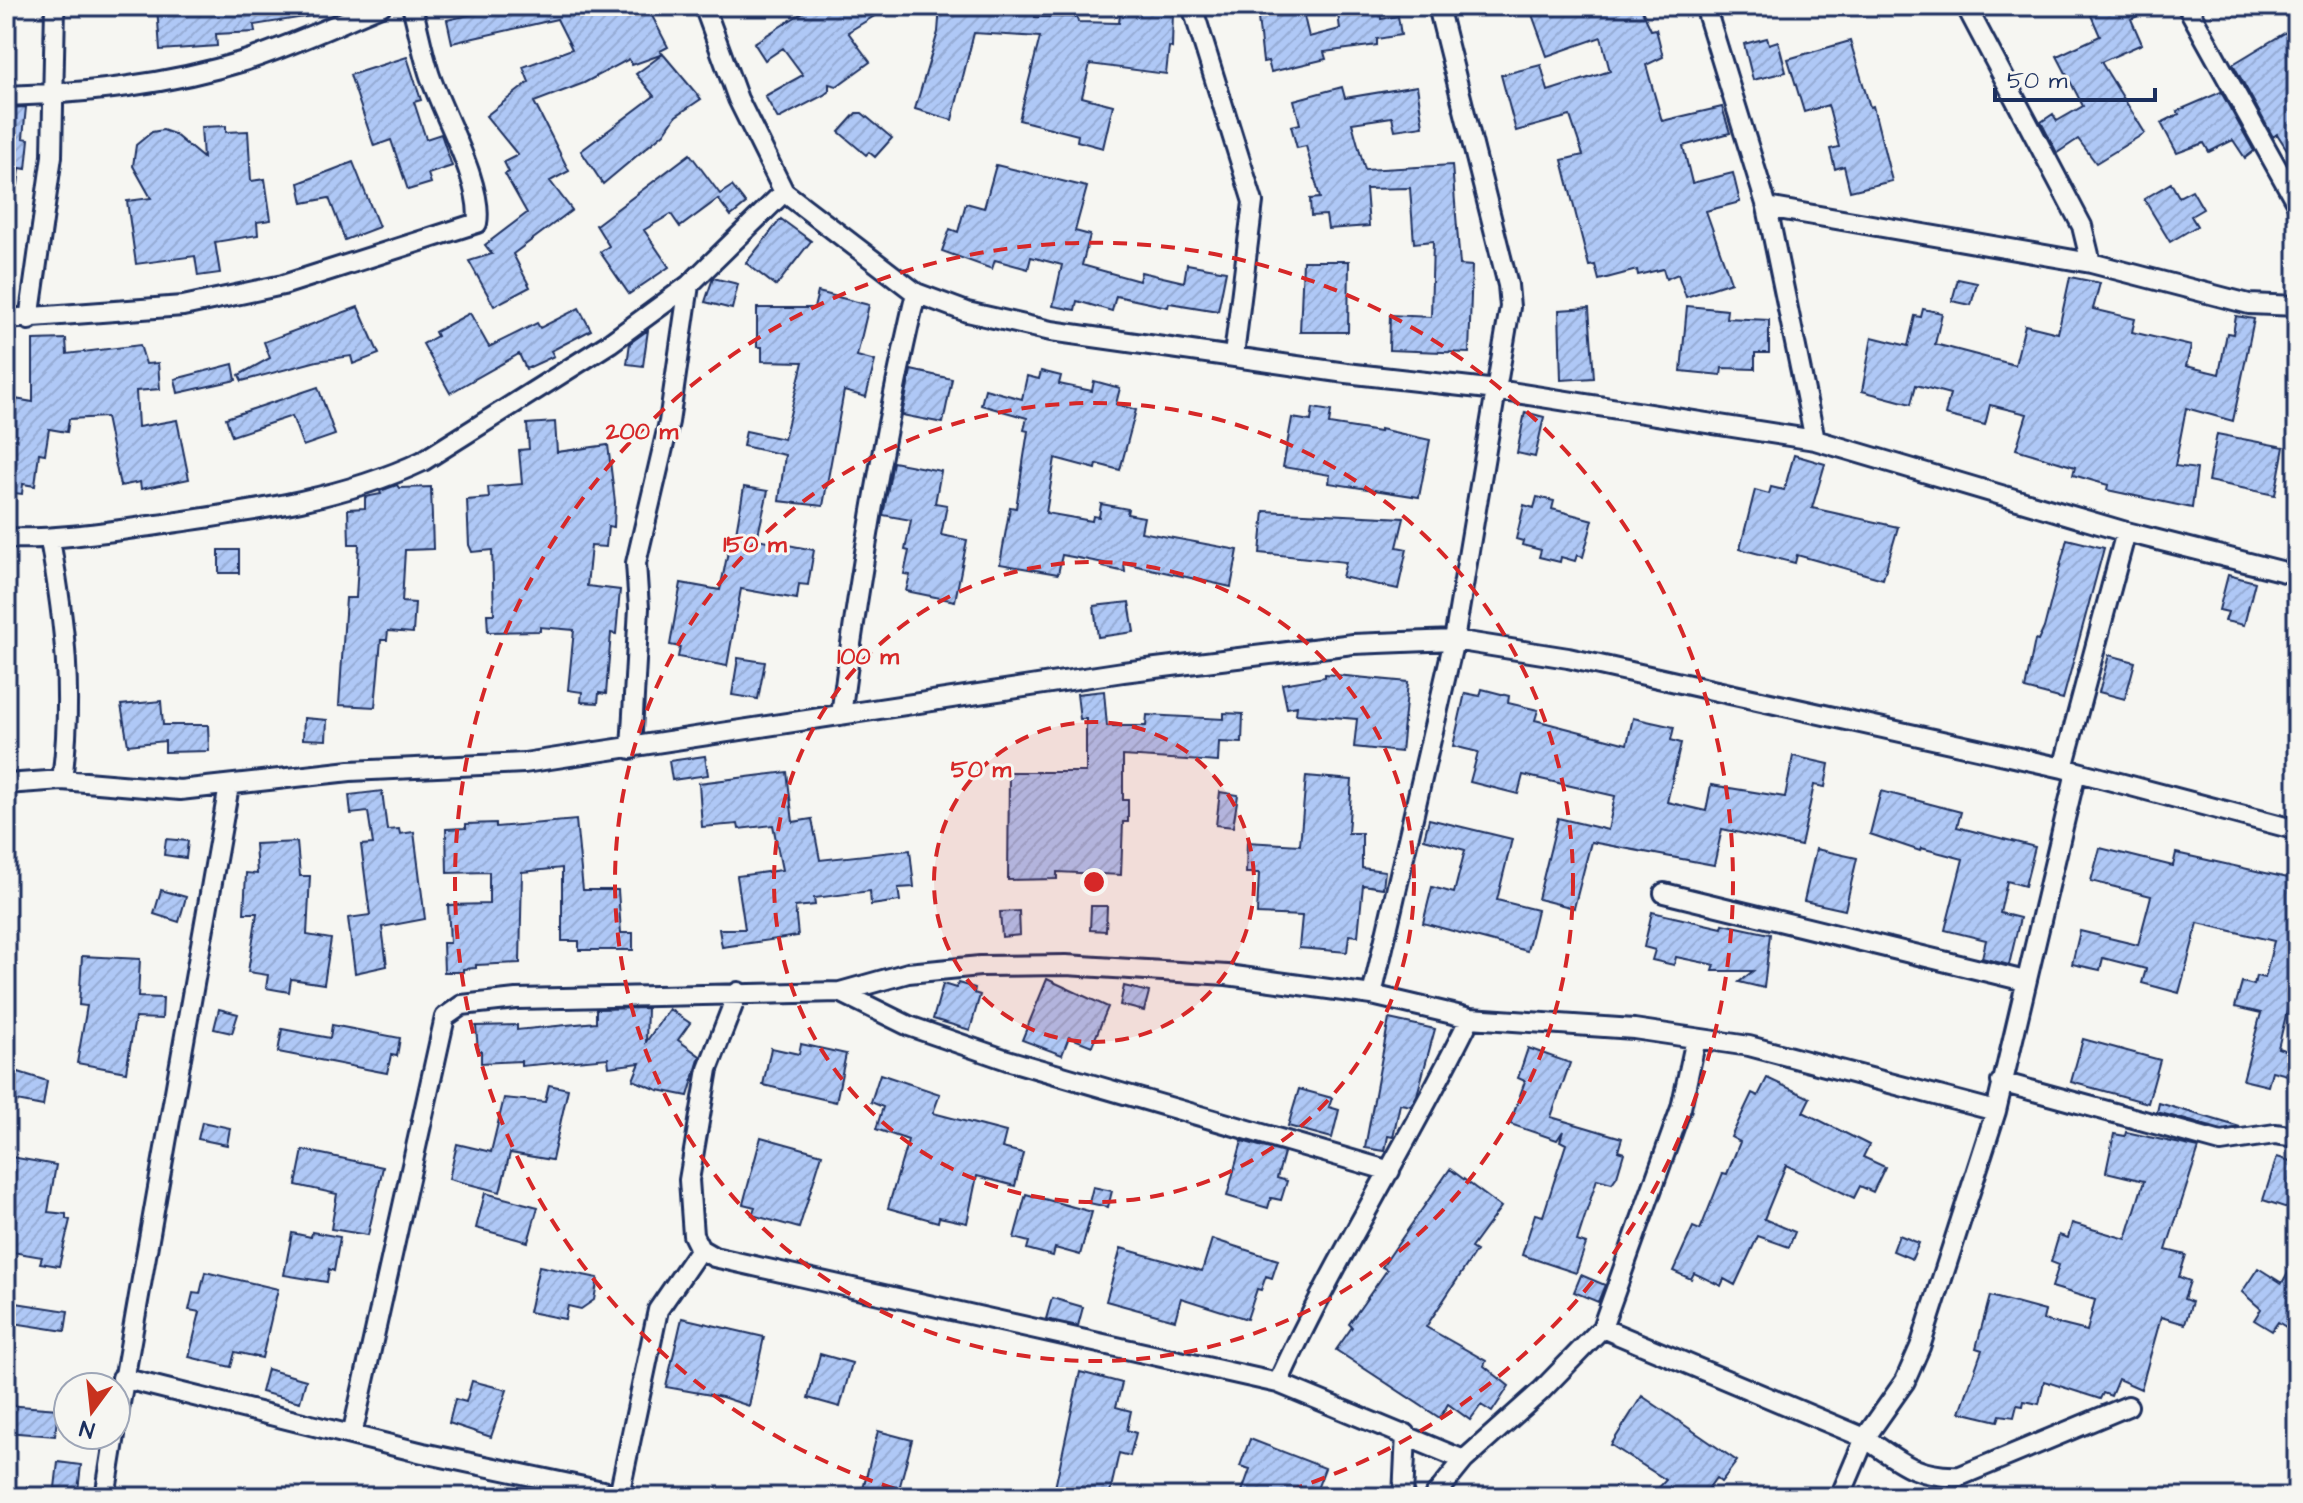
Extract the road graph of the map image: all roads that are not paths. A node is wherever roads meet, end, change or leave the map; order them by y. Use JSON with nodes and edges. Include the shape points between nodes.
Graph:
{"nodes":[{"id":1,"x":55,"y":6,"type":"edge"},
{"id":2,"x":381,"y":6,"type":"edge"},
{"id":3,"x":412,"y":6,"type":"edge"},
{"id":4,"x":704,"y":6,"type":"edge"},
{"id":5,"x":1192,"y":6,"type":"edge"},
{"id":6,"x":1438,"y":6,"type":"edge"},
{"id":7,"x":1705,"y":6,"type":"edge"},
{"id":8,"x":1966,"y":6,"type":"edge"},
{"id":9,"x":2187,"y":6,"type":"edge"},
{"id":10,"x":355,"y":11,"type":"edge"},
{"id":11,"x":52,"y":94,"type":"junction"},
{"id":12,"x":6,"y":96,"type":"edge"},
{"id":13,"x":784,"y":192,"type":"junction"},
{"id":14,"x":2297,"y":204,"type":"edge"},
{"id":15,"x":1767,"y":207,"type":"junction"},
{"id":16,"x":2091,"y":263,"type":"junction"},
{"id":17,"x":689,"y":285,"type":"junction"},
{"id":18,"x":916,"y":293,"type":"junction"},
{"id":19,"x":2297,"y":306,"type":"edge"},
{"id":20,"x":6,"y":319,"type":"edge"},
{"id":21,"x":29,"y":320,"type":"junction"},
{"id":22,"x":1234,"y":355,"type":"junction"},
{"id":23,"x":1497,"y":390,"type":"junction"},
{"id":24,"x":1815,"y":440,"type":"junction"},
{"id":25,"x":2126,"y":532,"type":"junction"},
{"id":26,"x":6,"y":538,"type":"edge"},
{"id":27,"x":50,"y":540,"type":"junction"},
{"id":28,"x":2297,"y":575,"type":"edge"},
{"id":29,"x":1454,"y":640,"type":"junction"},
{"id":30,"x":841,"y":715,"type":"junction"},
{"id":31,"x":631,"y":749,"type":"junction"},
{"id":32,"x":2069,"y":770,"type":"junction"},
{"id":33,"x":62,"y":780,"type":"junction"},
{"id":34,"x":6,"y":784,"type":"edge"},
{"id":35,"x":229,"y":786,"type":"junction"},
{"id":36,"x":2297,"y":830,"type":"edge"},
{"id":37,"x":1664,"y":893,"type":"dead end"},
{"id":38,"x":2025,"y":981,"type":"junction"},
{"id":39,"x":738,"y":992,"type":"junction"},
{"id":40,"x":840,"y":992,"type":"junction"},
{"id":41,"x":1372,"y":995,"type":"junction"},
{"id":42,"x":1470,"y":1018,"type":"junction"},
{"id":43,"x":1696,"y":1039,"type":"junction"},
{"id":44,"x":2001,"y":1082,"type":"junction"},
{"id":45,"x":1996,"y":1111,"type":"junction"},
{"id":46,"x":2297,"y":1137,"type":"edge"},
{"id":47,"x":1390,"y":1171,"type":"junction"},
{"id":48,"x":700,"y":1249,"type":"junction"},
{"id":49,"x":1602,"y":1328,"type":"junction"},
{"id":50,"x":123,"y":1371,"type":"edge"},
{"id":51,"x":132,"y":1380,"type":"edge"},
{"id":52,"x":1278,"y":1383,"type":"junction"},
{"id":53,"x":2128,"y":1406,"type":"dead end"},
{"id":54,"x":1406,"y":1434,"type":"junction"},
{"id":55,"x":352,"y":1435,"type":"junction"},
{"id":56,"x":1865,"y":1438,"type":"junction"},
{"id":57,"x":112,"y":1451,"type":"edge"},
{"id":58,"x":1464,"y":1460,"type":"junction"},
{"id":59,"x":625,"y":1496,"type":"edge"},
{"id":60,"x":105,"y":1497,"type":"edge"},
{"id":61,"x":1403,"y":1497,"type":"edge"},
{"id":62,"x":1434,"y":1497,"type":"edge"},
{"id":63,"x":1840,"y":1497,"type":"edge"}],
"edges":[{"from":1,"to":11,"type":"street"},
{"from":2,"to":10,"type":"street"},
{"from":3,"to":21,"type":"street","via":[[429,76],[459,147],[477,223],[283,285],[183,306]]},
{"from":4,"to":13,"type":"street","via":[[738,99]]},
{"from":5,"to":22,"type":"street","via":[[1253,202]]},
{"from":6,"to":23,"type":"street","via":[[1508,285],[1510,307]]},
{"from":7,"to":15,"type":"street"},
{"from":8,"to":16,"type":"street","via":[[2082,226]]},
{"from":9,"to":14,"type":"street"},
{"from":10,"to":11,"type":"street","via":[[283,47],[202,73]]},
{"from":11,"to":12,"type":"street"},
{"from":11,"to":21,"type":"street","via":[[52,156]]},
{"from":13,"to":17,"type":"street"},
{"from":13,"to":18,"type":"street"},
{"from":15,"to":16,"type":"street"},
{"from":15,"to":24,"type":"street"},
{"from":16,"to":19,"type":"street","via":[[2249,304]]},
{"from":17,"to":27,"type":"street","via":[[473,431],[389,477],[313,498]]},
{"from":17,"to":31,"type":"street","via":[[669,422],[636,563],[639,608]]},
{"from":18,"to":22,"type":"street","via":[[967,312],[1051,331]]},
{"from":18,"to":30,"type":"street","via":[[864,546]]},
{"from":20,"to":21,"type":"street"},
{"from":22,"to":23,"type":"street"},
{"from":23,"to":24,"type":"street"},
{"from":23,"to":29,"type":"street"},
{"from":24,"to":25,"type":"street"},
{"from":25,"to":28,"type":"street"},
{"from":25,"to":32,"type":"street"},
{"from":26,"to":27,"type":"street"},
{"from":27,"to":33,"type":"street","via":[[69,674]]},
{"from":29,"to":30,"type":"street","via":[[1353,644],[1123,672]]},
{"from":29,"to":32,"type":"street","via":[[1568,658]]},
{"from":29,"to":41,"type":"street"},
{"from":30,"to":31,"type":"street"},
{"from":31,"to":35,"type":"street","via":[[524,763],[350,771]]},
{"from":32,"to":36,"type":"street"},
{"from":32,"to":38,"type":"street"},
{"from":33,"to":34,"type":"street"},
{"from":33,"to":35,"type":"street","via":[[180,790]]},
{"from":35,"to":50,"type":"street"},
{"from":37,"to":38,"type":"street"},
{"from":38,"to":44,"type":"street"},
{"from":39,"to":40,"type":"street"},
{"from":39,"to":48,"type":"street","via":[[708,1069],[689,1180],[693,1235]]},
{"from":39,"to":55,"type":"street","via":[[516,999],[462,1005],[449,1012]]},
{"from":40,"to":41,"type":"street","via":[[908,973],[1066,965],[1227,975]]},
{"from":40,"to":47,"type":"street","via":[[909,1026],[1007,1060]]},
{"from":41,"to":42,"type":"street"},
{"from":42,"to":43,"type":"street","via":[[1634,1029]]},
{"from":42,"to":47,"type":"street"},
{"from":43,"to":45,"type":"street","via":[[1749,1046]]},
{"from":43,"to":49,"type":"street","via":[[1681,1108]]},
{"from":44,"to":45,"type":"street"},
{"from":44,"to":46,"type":"street","via":[[2221,1142],[2275,1134]]},
{"from":45,"to":56,"type":"street","via":[[1920,1347],[1905,1381]]},
{"from":47,"to":52,"type":"street","via":[[1323,1289]]},
{"from":48,"to":52,"type":"street","via":[[714,1257]]},
{"from":48,"to":59,"type":"street","via":[[658,1310]]},
{"from":49,"to":56,"type":"street"},
{"from":49,"to":58,"type":"street"},
{"from":51,"to":55,"type":"street"},
{"from":52,"to":54,"type":"street"},
{"from":53,"to":56,"type":"street","via":[[1960,1476],[1932,1478]]},
{"from":54,"to":58,"type":"street"},
{"from":54,"to":61,"type":"street"},
{"from":55,"to":59,"type":"street"},
{"from":56,"to":63,"type":"street"},
{"from":57,"to":60,"type":"street"},
{"from":58,"to":62,"type":"street"}]}
